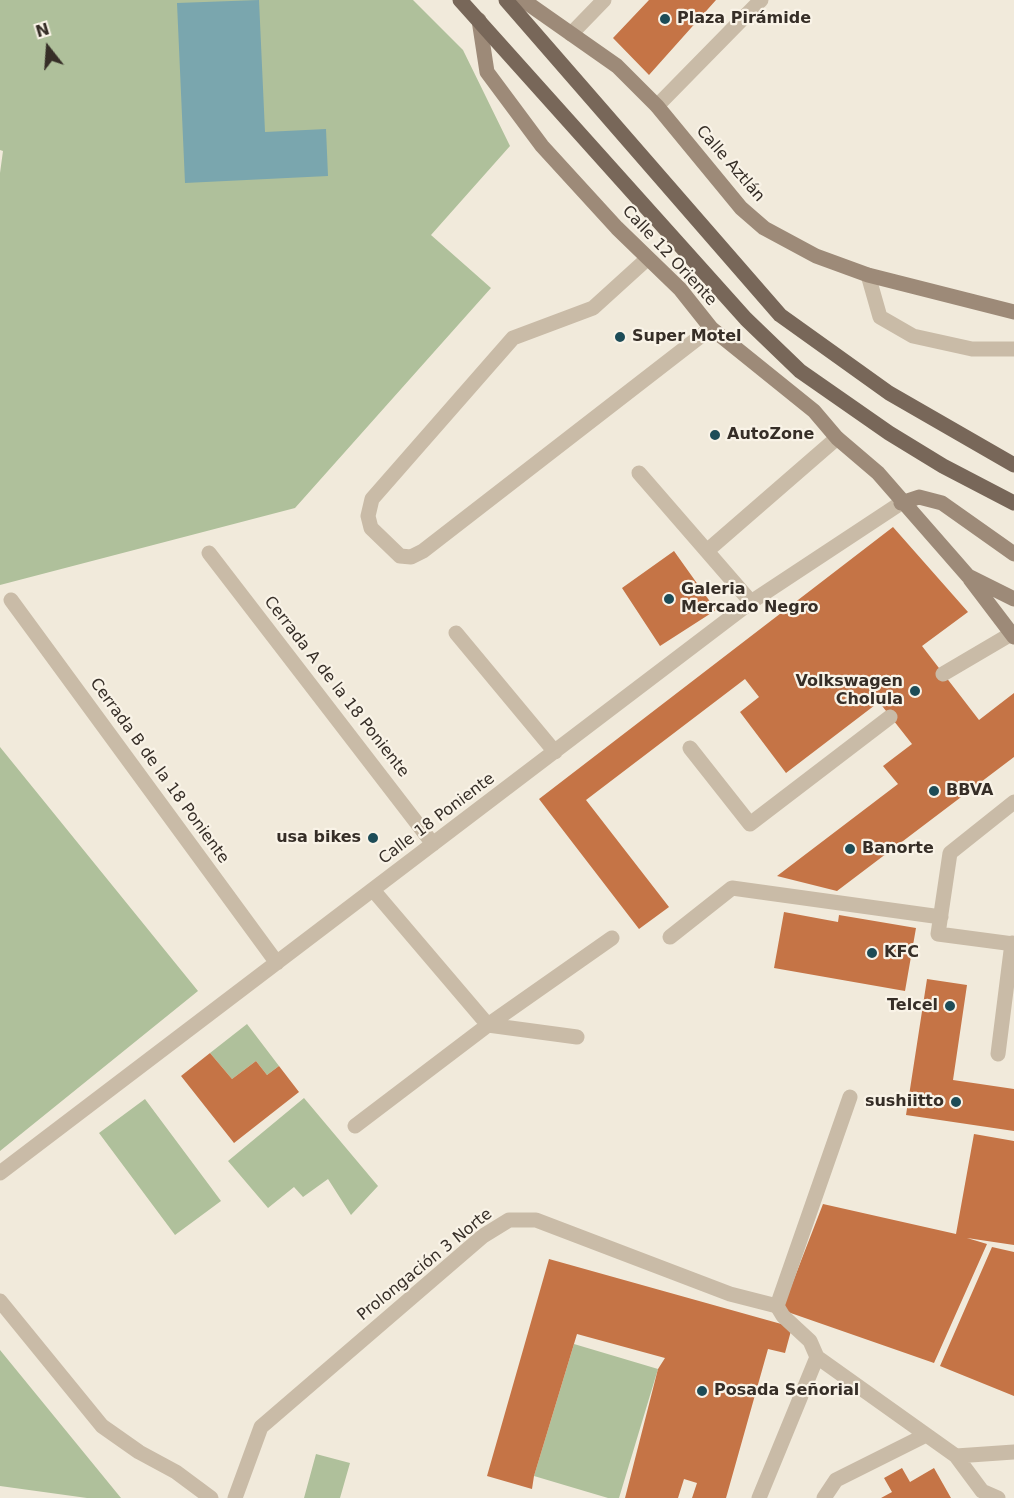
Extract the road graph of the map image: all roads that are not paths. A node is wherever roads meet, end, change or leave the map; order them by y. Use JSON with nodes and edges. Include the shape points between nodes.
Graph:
{"nodes":[{"id":1,"x":460,"y":0,"type":"edge"},
{"id":2,"x":506,"y":0,"type":"edge"},
{"id":3,"x":523,"y":0,"type":"edge"},
{"id":4,"x":604,"y":0,"type":"edge"},
{"id":5,"x":761,"y":0,"type":"edge"},
{"id":6,"x":479,"y":20,"type":"junction"},
{"id":7,"x":571,"y":33,"type":"junction"},
{"id":8,"x":657,"y":106,"type":"junction"},
{"id":9,"x":647,"y":259,"type":"junction"},
{"id":10,"x":868,"y":274,"type":"junction"},
{"id":11,"x":1014,"y":312,"type":"edge"},
{"id":12,"x":711,"y":328,"type":"junction"},
{"id":13,"x":1014,"y":349,"type":"edge"},
{"id":14,"x":837,"y":438,"type":"junction"},
{"id":15,"x":1014,"y":465,"type":"edge"},
{"id":16,"x":639,"y":473,"type":"dead end"},
{"id":17,"x":901,"y":502,"type":"junction"},
{"id":18,"x":1014,"y":503,"type":"edge"},
{"id":19,"x":708,"y":550,"type":"junction"},
{"id":20,"x":210,"y":553,"type":"dead end"},
{"id":21,"x":1014,"y":554,"type":"edge"},
{"id":22,"x":968,"y":576,"type":"junction"},
{"id":23,"x":1014,"y":599,"type":"edge"},
{"id":24,"x":12,"y":600,"type":"dead end"},
{"id":25,"x":751,"y":602,"type":"junction"},
{"id":26,"x":456,"y":633,"type":"dead end"},
{"id":27,"x":1012,"y":635,"type":"edge"},
{"id":28,"x":943,"y":674,"type":"dead end"},
{"id":29,"x":890,"y":717,"type":"dead end"},
{"id":30,"x":690,"y":748,"type":"dead end"},
{"id":31,"x":555,"y":752,"type":"junction"},
{"id":32,"x":1014,"y":802,"type":"edge"},
{"id":33,"x":433,"y":844,"type":"junction"},
{"id":34,"x":373,"y":890,"type":"junction"},
{"id":35,"x":941,"y":917,"type":"junction"},
{"id":36,"x":670,"y":937,"type":"dead end"},
{"id":37,"x":612,"y":938,"type":"dead end"},
{"id":38,"x":1013,"y":944,"type":"edge"},
{"id":39,"x":277,"y":963,"type":"junction"},
{"id":40,"x":488,"y":1025,"type":"junction"},
{"id":41,"x":577,"y":1037,"type":"dead end"},
{"id":42,"x":998,"y":1054,"type":"dead end"},
{"id":43,"x":850,"y":1097,"type":"dead end"},
{"id":44,"x":355,"y":1126,"type":"dead end"},
{"id":45,"x":0,"y":1173,"type":"edge"},
{"id":46,"x":0,"y":1301,"type":"edge"},
{"id":47,"x":777,"y":1306,"type":"junction"},
{"id":48,"x":817,"y":1357,"type":"junction"},
{"id":49,"x":926,"y":1435,"type":"junction"},
{"id":50,"x":1014,"y":1452,"type":"edge"},
{"id":51,"x":956,"y":1456,"type":"junction"},
{"id":52,"x":211,"y":1498,"type":"edge"},
{"id":53,"x":235,"y":1498,"type":"edge"},
{"id":54,"x":759,"y":1498,"type":"edge"},
{"id":55,"x":824,"y":1498,"type":"edge"},
{"id":56,"x":998,"y":1498,"type":"edge"}],
"edges":[{"from":1,"to":6,"type":"main road","name":"Calle 12 Oriente"},
{"from":2,"to":15,"type":"main road","via":[[780,315],[889,393]]},
{"from":3,"to":7,"type":"main road","name":"Calle Aztlán"},
{"from":4,"to":7,"type":"street"},
{"from":5,"to":8,"type":"street"},
{"from":6,"to":9,"type":"main road","name":"Calle 12 Oriente","via":[[487,72],[542,146]]},
{"from":6,"to":18,"type":"main road","name":"Calle 12 Oriente","via":[[746,319],[800,371],[889,433]]},
{"from":7,"to":8,"type":"main road","name":"Calle Aztlán","via":[[617,66]]},
{"from":8,"to":10,"type":"main road","name":"Calle Aztlán","via":[[741,208],[764,228],[816,256]]},
{"from":9,"to":12,"type":"main road","name":"Calle 12 Oriente","via":[[680,289]]},
{"from":9,"to":12,"type":"street","via":[[593,308],[513,338],[372,499],[368,516],[371,528],[400,556],[411,557],[423,551]]},
{"from":10,"to":11,"type":"main road","name":"Calle Aztlán"},
{"from":10,"to":13,"type":"street","via":[[880,317],[913,336],[972,350]]},
{"from":12,"to":14,"type":"main road","name":"Calle 12 Oriente","via":[[814,411]]},
{"from":14,"to":17,"type":"main road","name":"Calle 12 Oriente","via":[[878,473]]},
{"from":14,"to":19,"type":"street"},
{"from":16,"to":19,"type":"street"},
{"from":17,"to":21,"type":"main road","via":[[919,497],[942,503]]},
{"from":17,"to":22,"type":"main road","name":"Calle 12 Oriente"},
{"from":17,"to":25,"type":"street","name":"Calle 18 Poniente"},
{"from":19,"to":25,"type":"street"},
{"from":20,"to":33,"type":"street","name":"Cerrada A de la 18 Poniente"},
{"from":22,"to":23,"type":"main road","name":"Calle 12 Oriente"},
{"from":22,"to":27,"type":"main road"},
{"from":24,"to":39,"type":"street","name":"Cerrada B de la 18 Poniente"},
{"from":25,"to":31,"type":"street","name":"Calle 18 Poniente"},
{"from":26,"to":31,"type":"street"},
{"from":27,"to":28,"type":"street"},
{"from":29,"to":30,"type":"street","via":[[750,824]]},
{"from":31,"to":33,"type":"street","name":"Calle 18 Poniente"},
{"from":32,"to":35,"type":"street","via":[[951,853]]},
{"from":33,"to":34,"type":"street","name":"Calle 18 Poniente"},
{"from":34,"to":39,"type":"street","name":"Calle 18 Poniente"},
{"from":34,"to":40,"type":"street"},
{"from":35,"to":36,"type":"street","via":[[732,888]]},
{"from":35,"to":38,"type":"street","via":[[938,934]]},
{"from":37,"to":40,"type":"street"},
{"from":38,"to":42,"type":"street"},
{"from":39,"to":45,"type":"street","name":"Calle 18 Poniente"},
{"from":40,"to":41,"type":"street"},
{"from":40,"to":44,"type":"street"},
{"from":43,"to":47,"type":"street"},
{"from":46,"to":52,"type":"street","via":[[102,1426]]},
{"from":47,"to":48,"type":"street","via":[[810,1341]]},
{"from":47,"to":53,"type":"street","name":"Prolongación 3 Norte","via":[[730,1294],[536,1220],[509,1220],[483,1236],[261,1427]]},
{"from":48,"to":49,"type":"street"},
{"from":48,"to":54,"type":"street"},
{"from":49,"to":51,"type":"street"},
{"from":49,"to":55,"type":"street","via":[[836,1480]]},
{"from":50,"to":51,"type":"street"},
{"from":51,"to":56,"type":"street","via":[[982,1491]]}]}
